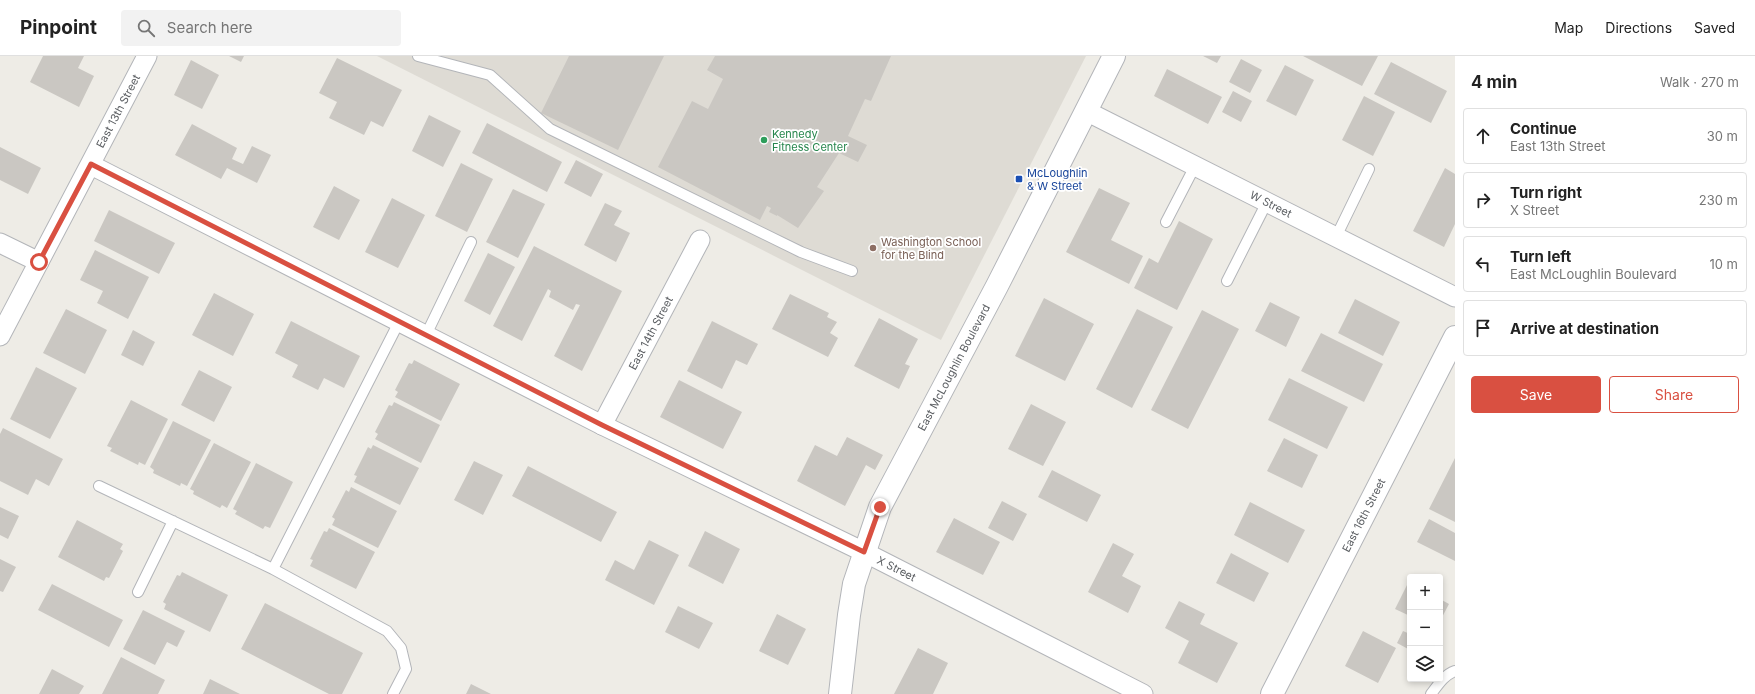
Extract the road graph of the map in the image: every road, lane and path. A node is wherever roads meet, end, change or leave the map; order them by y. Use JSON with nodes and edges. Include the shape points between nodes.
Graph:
{"nodes":[{"id":1,"x":147,"y":56,"type":"edge"},
{"id":2,"x":418,"y":56,"type":"edge"},
{"id":3,"x":1114,"y":56,"type":"edge"},
{"id":4,"x":1086,"y":111,"type":"junction"},
{"id":5,"x":91,"y":164,"type":"junction"},
{"id":6,"x":1195,"y":166,"type":"junction"},
{"id":7,"x":1369,"y":169,"type":"dead end"},
{"id":8,"x":1267,"y":202,"type":"junction"},
{"id":9,"x":1166,"y":222,"type":"dead end"},
{"id":10,"x":1336,"y":237,"type":"junction"},
{"id":11,"x":700,"y":240,"type":"dead end"},
{"id":12,"x":470,"y":242,"type":"dead end"},
{"id":13,"x":0,"y":243,"type":"edge"},
{"id":14,"x":39,"y":262,"type":"junction"},
{"id":15,"x":852,"y":270,"type":"dead end"},
{"id":16,"x":1227,"y":282,"type":"dead end"},
{"id":17,"x":1455,"y":297,"type":"edge"},
{"id":18,"x":399,"y":322,"type":"junction"},
{"id":19,"x":426,"y":335,"type":"junction"},
{"id":20,"x":0,"y":336,"type":"edge"},
{"id":21,"x":1455,"y":337,"type":"edge"},
{"id":22,"x":602,"y":425,"type":"junction"},
{"id":23,"x":99,"y":486,"type":"dead end"},
{"id":24,"x":173,"y":521,"type":"junction"},
{"id":25,"x":864,"y":552,"type":"junction"},
{"id":26,"x":273,"y":569,"type":"junction"},
{"id":27,"x":138,"y":592,"type":"dead end"},
{"id":28,"x":1455,"y":671,"type":"edge"},
{"id":29,"x":393,"y":694,"type":"edge"},
{"id":30,"x":840,"y":694,"type":"edge"},
{"id":31,"x":1143,"y":694,"type":"edge"},
{"id":32,"x":1272,"y":694,"type":"edge"},
{"id":33,"x":1431,"y":694,"type":"edge"}],
"edges":[{"from":1,"to":5,"type":"street","name":"East 13th Street"},
{"from":2,"to":15,"type":"lane","via":[[490,75],[550,129],[802,252]]},
{"from":3,"to":4,"type":"street","name":"East McLoughlin Boulevard"},
{"from":4,"to":6,"type":"street","name":"W Street"},
{"from":4,"to":25,"type":"street","name":"East McLoughlin Boulevard","via":[[880,507]]},
{"from":5,"to":14,"type":"street","name":"East 13th Street"},
{"from":5,"to":18,"type":"street","name":"X Street"},
{"from":6,"to":8,"type":"street","name":"W Street"},
{"from":6,"to":9,"type":"lane"},
{"from":7,"to":10,"type":"lane"},
{"from":8,"to":10,"type":"street","name":"W Street"},
{"from":8,"to":16,"type":"lane"},
{"from":10,"to":17,"type":"street","name":"W Street"},
{"from":11,"to":22,"type":"street","name":"East 14th Street"},
{"from":12,"to":19,"type":"lane"},
{"from":13,"to":14,"type":"street"},
{"from":14,"to":20,"type":"street","name":"East 13th Street"},
{"from":18,"to":19,"type":"street","name":"X Street"},
{"from":18,"to":26,"type":"lane"},
{"from":19,"to":22,"type":"street","name":"X Street"},
{"from":21,"to":32,"type":"street","name":"East 16th Street"},
{"from":22,"to":25,"type":"street","name":"X Street"},
{"from":23,"to":24,"type":"lane"},
{"from":24,"to":26,"type":"lane"},
{"from":24,"to":27,"type":"lane"},
{"from":25,"to":30,"type":"street","name":"East McLoughlin Boulevard","via":[[854,584]]},
{"from":25,"to":31,"type":"street","name":"X Street"},
{"from":26,"to":29,"type":"lane","via":[[387,631],[401,648],[406,669]]},
{"from":28,"to":33,"type":"lane","via":[[1441,681]]}]}
